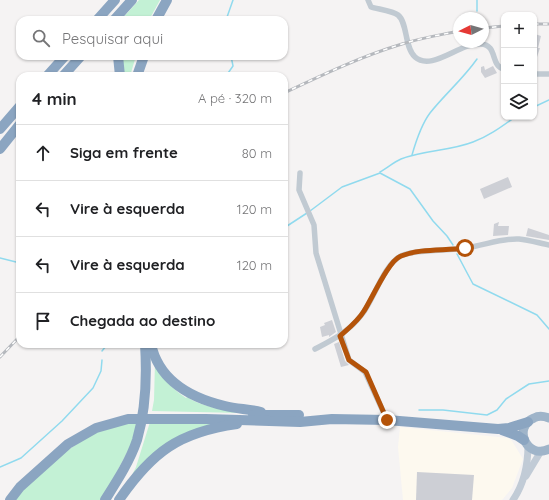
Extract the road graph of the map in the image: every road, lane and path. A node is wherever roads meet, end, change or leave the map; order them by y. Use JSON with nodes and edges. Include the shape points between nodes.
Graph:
{"nodes":[{"id":1,"x":112,"y":0,"type":"edge"},
{"id":2,"x":115,"y":0,"type":"edge"},
{"id":3,"x":132,"y":0,"type":"edge"},
{"id":4,"x":167,"y":0,"type":"edge"},
{"id":5,"x":366,"y":0,"type":"edge"},
{"id":6,"x":101,"y":16,"type":"edge"},
{"id":7,"x":116,"y":16,"type":"edge"},
{"id":8,"x":118,"y":16,"type":"edge"},
{"id":9,"x":158,"y":16,"type":"edge"},
{"id":10,"x":60,"y":60,"type":"edge"},
{"id":11,"x":77,"y":60,"type":"edge"},
{"id":12,"x":118,"y":60,"type":"edge"},
{"id":13,"x":143,"y":60,"type":"edge"},
{"id":14,"x":501,"y":68,"type":"edge"},
{"id":15,"x":50,"y":72,"type":"edge"},
{"id":16,"x":67,"y":72,"type":"edge"},
{"id":17,"x":120,"y":72,"type":"edge"},
{"id":18,"x":138,"y":72,"type":"edge"},
{"id":19,"x":537,"y":74,"type":"edge"},
{"id":20,"x":549,"y":74,"type":"edge"},
{"id":21,"x":16,"y":111,"type":"edge"},
{"id":22,"x":0,"y":129,"type":"edge"},
{"id":23,"x":16,"y":129,"type":"edge"},
{"id":24,"x":0,"y":149,"type":"edge"},
{"id":25,"x":300,"y":173,"type":"dead end"},
{"id":26,"x":549,"y":244,"type":"edge"},
{"id":27,"x":340,"y":336,"type":"junction"},
{"id":28,"x":145,"y":348,"type":"edge"},
{"id":29,"x":152,"y":348,"type":"edge"},
{"id":30,"x":315,"y":349,"type":"dead end"},
{"id":31,"x":275,"y":414,"type":"junction"},
{"id":32,"x":549,"y":418,"type":"edge"},
{"id":33,"x":332,"y":419,"type":"junction"},
{"id":34,"x":387,"y":420,"type":"junction"},
{"id":35,"x":261,"y":421,"type":"junction"},
{"id":36,"x":528,"y":422,"type":"junction"},
{"id":37,"x":498,"y":429,"type":"junction"},
{"id":38,"x":526,"y":443,"type":"junction"},
{"id":39,"x":545,"y":450,"type":"edge"},
{"id":40,"x":524,"y":479,"type":"junction"},
{"id":41,"x":3,"y":500,"type":"edge"},
{"id":42,"x":10,"y":500,"type":"edge"},
{"id":43,"x":105,"y":500,"type":"edge"},
{"id":44,"x":120,"y":500,"type":"edge"},
{"id":45,"x":513,"y":500,"type":"edge"}],
"edges":[{"from":1,"to":7,"type":"highway"},
{"from":2,"to":6,"type":"highway"},
{"from":3,"to":8,"type":"highway"},
{"from":4,"to":9,"type":"highway"},
{"from":5,"to":14,"type":"street","via":[[371,7],[397,14],[402,21],[410,48],[415,56],[423,61],[432,61],[458,49],[482,44],[493,52]]},
{"from":10,"to":15,"type":"highway"},
{"from":11,"to":16,"type":"highway"},
{"from":12,"to":17,"type":"highway"},
{"from":13,"to":18,"type":"highway"},
{"from":19,"to":20,"type":"street"},
{"from":21,"to":22,"type":"highway"},
{"from":23,"to":24,"type":"highway"},
{"from":25,"to":27,"type":"street","via":[[299,190],[314,225],[316,253]]},
{"from":26,"to":27,"type":"street","via":[[518,239],[400,256],[388,270],[364,312]]},
{"from":27,"to":30,"type":"street"},
{"from":27,"to":34,"type":"street","via":[[349,360],[366,372]]},
{"from":28,"to":43,"type":"highway","via":[[146,378],[137,440]]},
{"from":29,"to":31,"type":"highway","via":[[161,367],[173,382],[188,394],[226,407]]},
{"from":31,"to":33,"type":"highway"},
{"from":31,"to":41,"type":"highway","via":[[153,413],[111,418],[88,426],[67,440],[12,486]]},
{"from":32,"to":36,"type":"highway","via":[[536,416]]},
{"from":33,"to":34,"type":"highway"},
{"from":33,"to":35,"type":"highway","via":[[300,422]]},
{"from":34,"to":37,"type":"highway"},
{"from":35,"to":42,"type":"highway","via":[[153,418],[112,422],[68,444],[20,487]]},
{"from":35,"to":44,"type":"highway","via":[[224,426],[184,437],[147,464]]},
{"from":36,"to":37,"type":"highway"},
{"from":36,"to":38,"type":"highway","via":[[523,430]]},
{"from":37,"to":38,"type":"highway","via":[[513,434]]},
{"from":38,"to":39,"type":"highway","via":[[532,449]]},
{"from":38,"to":40,"type":"main road"},
{"from":39,"to":40,"type":"main road"},
{"from":40,"to":45,"type":"main road"}]}
